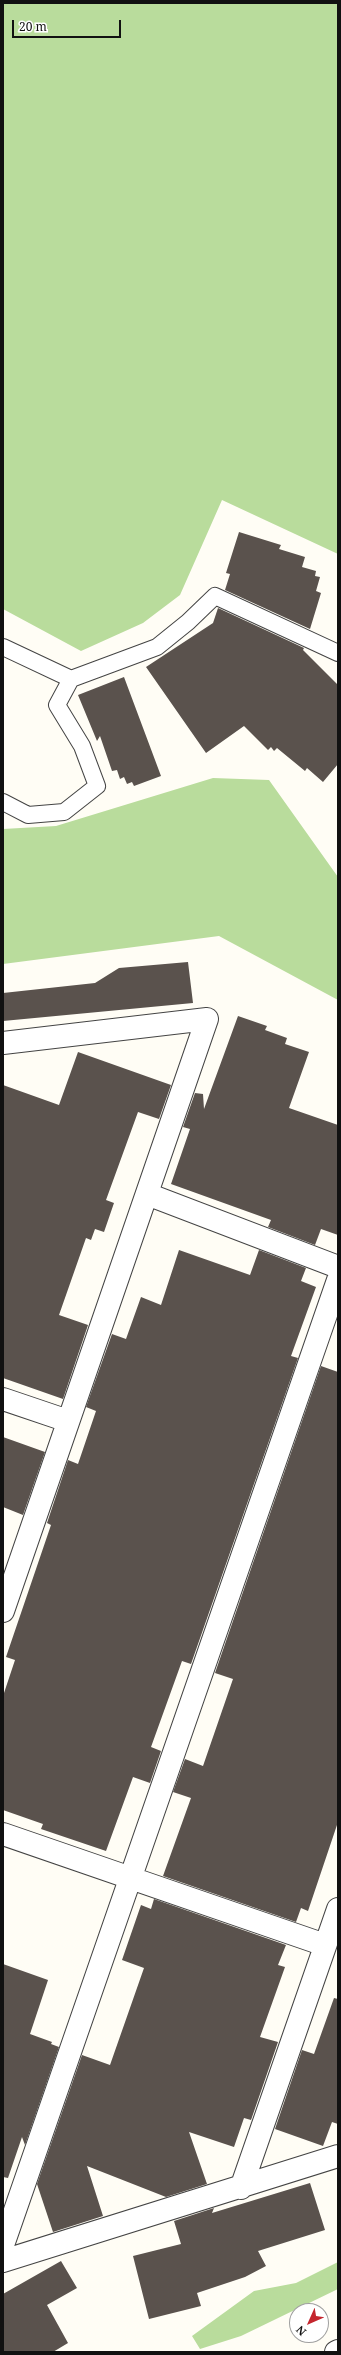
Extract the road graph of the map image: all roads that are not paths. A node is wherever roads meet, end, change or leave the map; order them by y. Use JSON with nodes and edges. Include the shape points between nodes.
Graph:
{"nodes":[{"id":1,"x":3,"y":647,"type":"edge"},
{"id":2,"x":338,"y":653,"type":"edge"},
{"id":3,"x":71,"y":679,"type":"junction"},
{"id":4,"x":3,"y":802,"type":"edge"},
{"id":5,"x":3,"y":1043,"type":"edge"},
{"id":6,"x":147,"y":1194,"type":"junction"},
{"id":7,"x":338,"y":1267,"type":"edge"},
{"id":8,"x":338,"y":1280,"type":"edge"},
{"id":9,"x":3,"y":1399,"type":"edge"},
{"id":10,"x":68,"y":1421,"type":"junction"},
{"id":11,"x":3,"y":1610,"type":"edge"},
{"id":12,"x":3,"y":1834,"type":"edge"},
{"id":13,"x":130,"y":1878,"type":"junction"},
{"id":14,"x":338,"y":1908,"type":"edge"},
{"id":15,"x":325,"y":1945,"type":"junction"},
{"id":16,"x":338,"y":2156,"type":"edge"},
{"id":17,"x":241,"y":2188,"type":"junction"},
{"id":18,"x":3,"y":2245,"type":"edge"},
{"id":19,"x":3,"y":2261,"type":"edge"}],
"edges":[{"from":1,"to":3,"type":"lane"},
{"from":2,"to":3,"type":"lane","via":[[216,596],[157,648]]},
{"from":3,"to":4,"type":"lane","via":[[58,705],[82,746],[98,786],[64,812],[28,815]]},
{"from":5,"to":6,"type":"street","via":[[207,1019]]},
{"from":6,"to":7,"type":"street"},
{"from":6,"to":10,"type":"street"},
{"from":8,"to":13,"type":"street"},
{"from":9,"to":10,"type":"street"},
{"from":10,"to":11,"type":"street"},
{"from":12,"to":13,"type":"street"},
{"from":13,"to":15,"type":"street"},
{"from":13,"to":18,"type":"street"},
{"from":14,"to":15,"type":"street"},
{"from":15,"to":17,"type":"street"},
{"from":16,"to":17,"type":"street"},
{"from":17,"to":19,"type":"street"}]}
